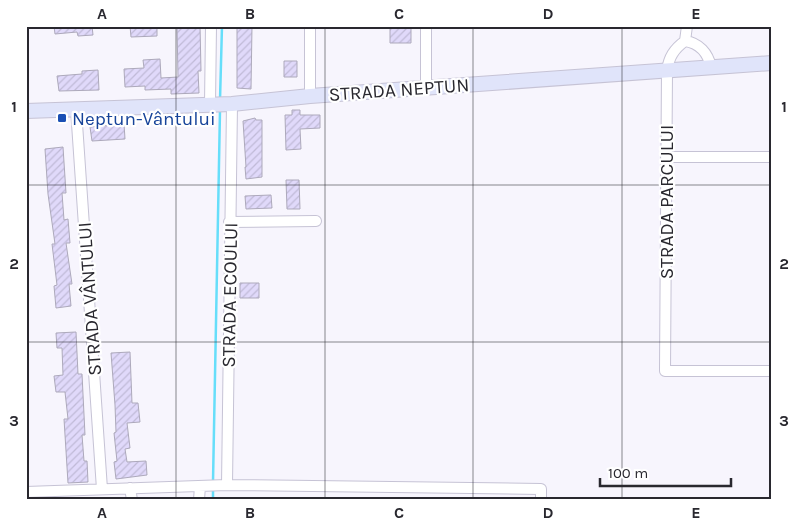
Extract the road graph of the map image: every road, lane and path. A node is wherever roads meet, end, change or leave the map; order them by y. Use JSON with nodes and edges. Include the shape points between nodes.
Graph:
{"nodes":[{"id":1,"x":211,"y":26,"type":"edge"},
{"id":2,"x":310,"y":26,"type":"edge"},
{"id":3,"x":426,"y":26,"type":"edge"},
{"id":4,"x":687,"y":26,"type":"edge"},
{"id":5,"x":685,"y":41,"type":"junction"},
{"id":6,"x":772,"y":63,"type":"edge"},
{"id":7,"x":711,"y":67,"type":"junction"},
{"id":8,"x":667,"y":70,"type":"junction"},
{"id":9,"x":426,"y":87,"type":"junction"},
{"id":10,"x":310,"y":96,"type":"junction"},
{"id":11,"x":221,"y":104,"type":"junction"},
{"id":12,"x":76,"y":109,"type":"junction"},
{"id":13,"x":26,"y":111,"type":"edge"},
{"id":14,"x":666,"y":157,"type":"junction"},
{"id":15,"x":772,"y":157,"type":"edge"},
{"id":16,"x":316,"y":221,"type":"dead end"},
{"id":17,"x":229,"y":222,"type":"junction"},
{"id":18,"x":772,"y":371,"type":"edge"},
{"id":19,"x":227,"y":485,"type":"junction"},
{"id":20,"x":200,"y":486,"type":"junction"},
{"id":21,"x":130,"y":488,"type":"junction"},
{"id":22,"x":102,"y":489,"type":"junction"},
{"id":23,"x":26,"y":492,"type":"edge"},
{"id":24,"x":132,"y":500,"type":"edge"},
{"id":25,"x":199,"y":500,"type":"edge"},
{"id":26,"x":541,"y":500,"type":"edge"}],
"edges":[{"from":1,"to":11,"type":"street","name":"STRADA ECOULUI"},
{"from":2,"to":10,"type":"street"},
{"from":3,"to":9,"type":"street"},
{"from":4,"to":5,"type":"street"},
{"from":5,"to":7,"type":"street","via":[[694,42],[703,50]]},
{"from":5,"to":8,"type":"street","name":"STRADA PARCULUI","via":[[668,59]]},
{"from":6,"to":7,"type":"street","name":"STRADA NEPTUN"},
{"from":7,"to":8,"type":"street","name":"STRADA NEPTUN"},
{"from":8,"to":9,"type":"street","name":"STRADA NEPTUN"},
{"from":8,"to":14,"type":"street","name":"STRADA PARCULUI"},
{"from":9,"to":10,"type":"street","name":"STRADA NEPTUN"},
{"from":10,"to":11,"type":"street","name":"STRADA NEPTUN"},
{"from":11,"to":12,"type":"street","name":"STRADA NEPTUN"},
{"from":11,"to":17,"type":"street","name":"STRADA ECOULUI"},
{"from":12,"to":13,"type":"street","name":"STRADA NEPTUN"},
{"from":12,"to":22,"type":"street","name":"STRADA VÂNTULUI"},
{"from":14,"to":15,"type":"street"},
{"from":14,"to":18,"type":"street","name":"STRADA PARCULUI","via":[[665,371]]},
{"from":16,"to":17,"type":"street"},
{"from":17,"to":19,"type":"street","name":"STRADA ECOULUI"},
{"from":19,"to":20,"type":"street"},
{"from":19,"to":26,"type":"street","via":[[541,489]]},
{"from":20,"to":21,"type":"street"},
{"from":20,"to":25,"type":"street"},
{"from":21,"to":22,"type":"street"},
{"from":21,"to":24,"type":"street"},
{"from":22,"to":23,"type":"street"}]}
